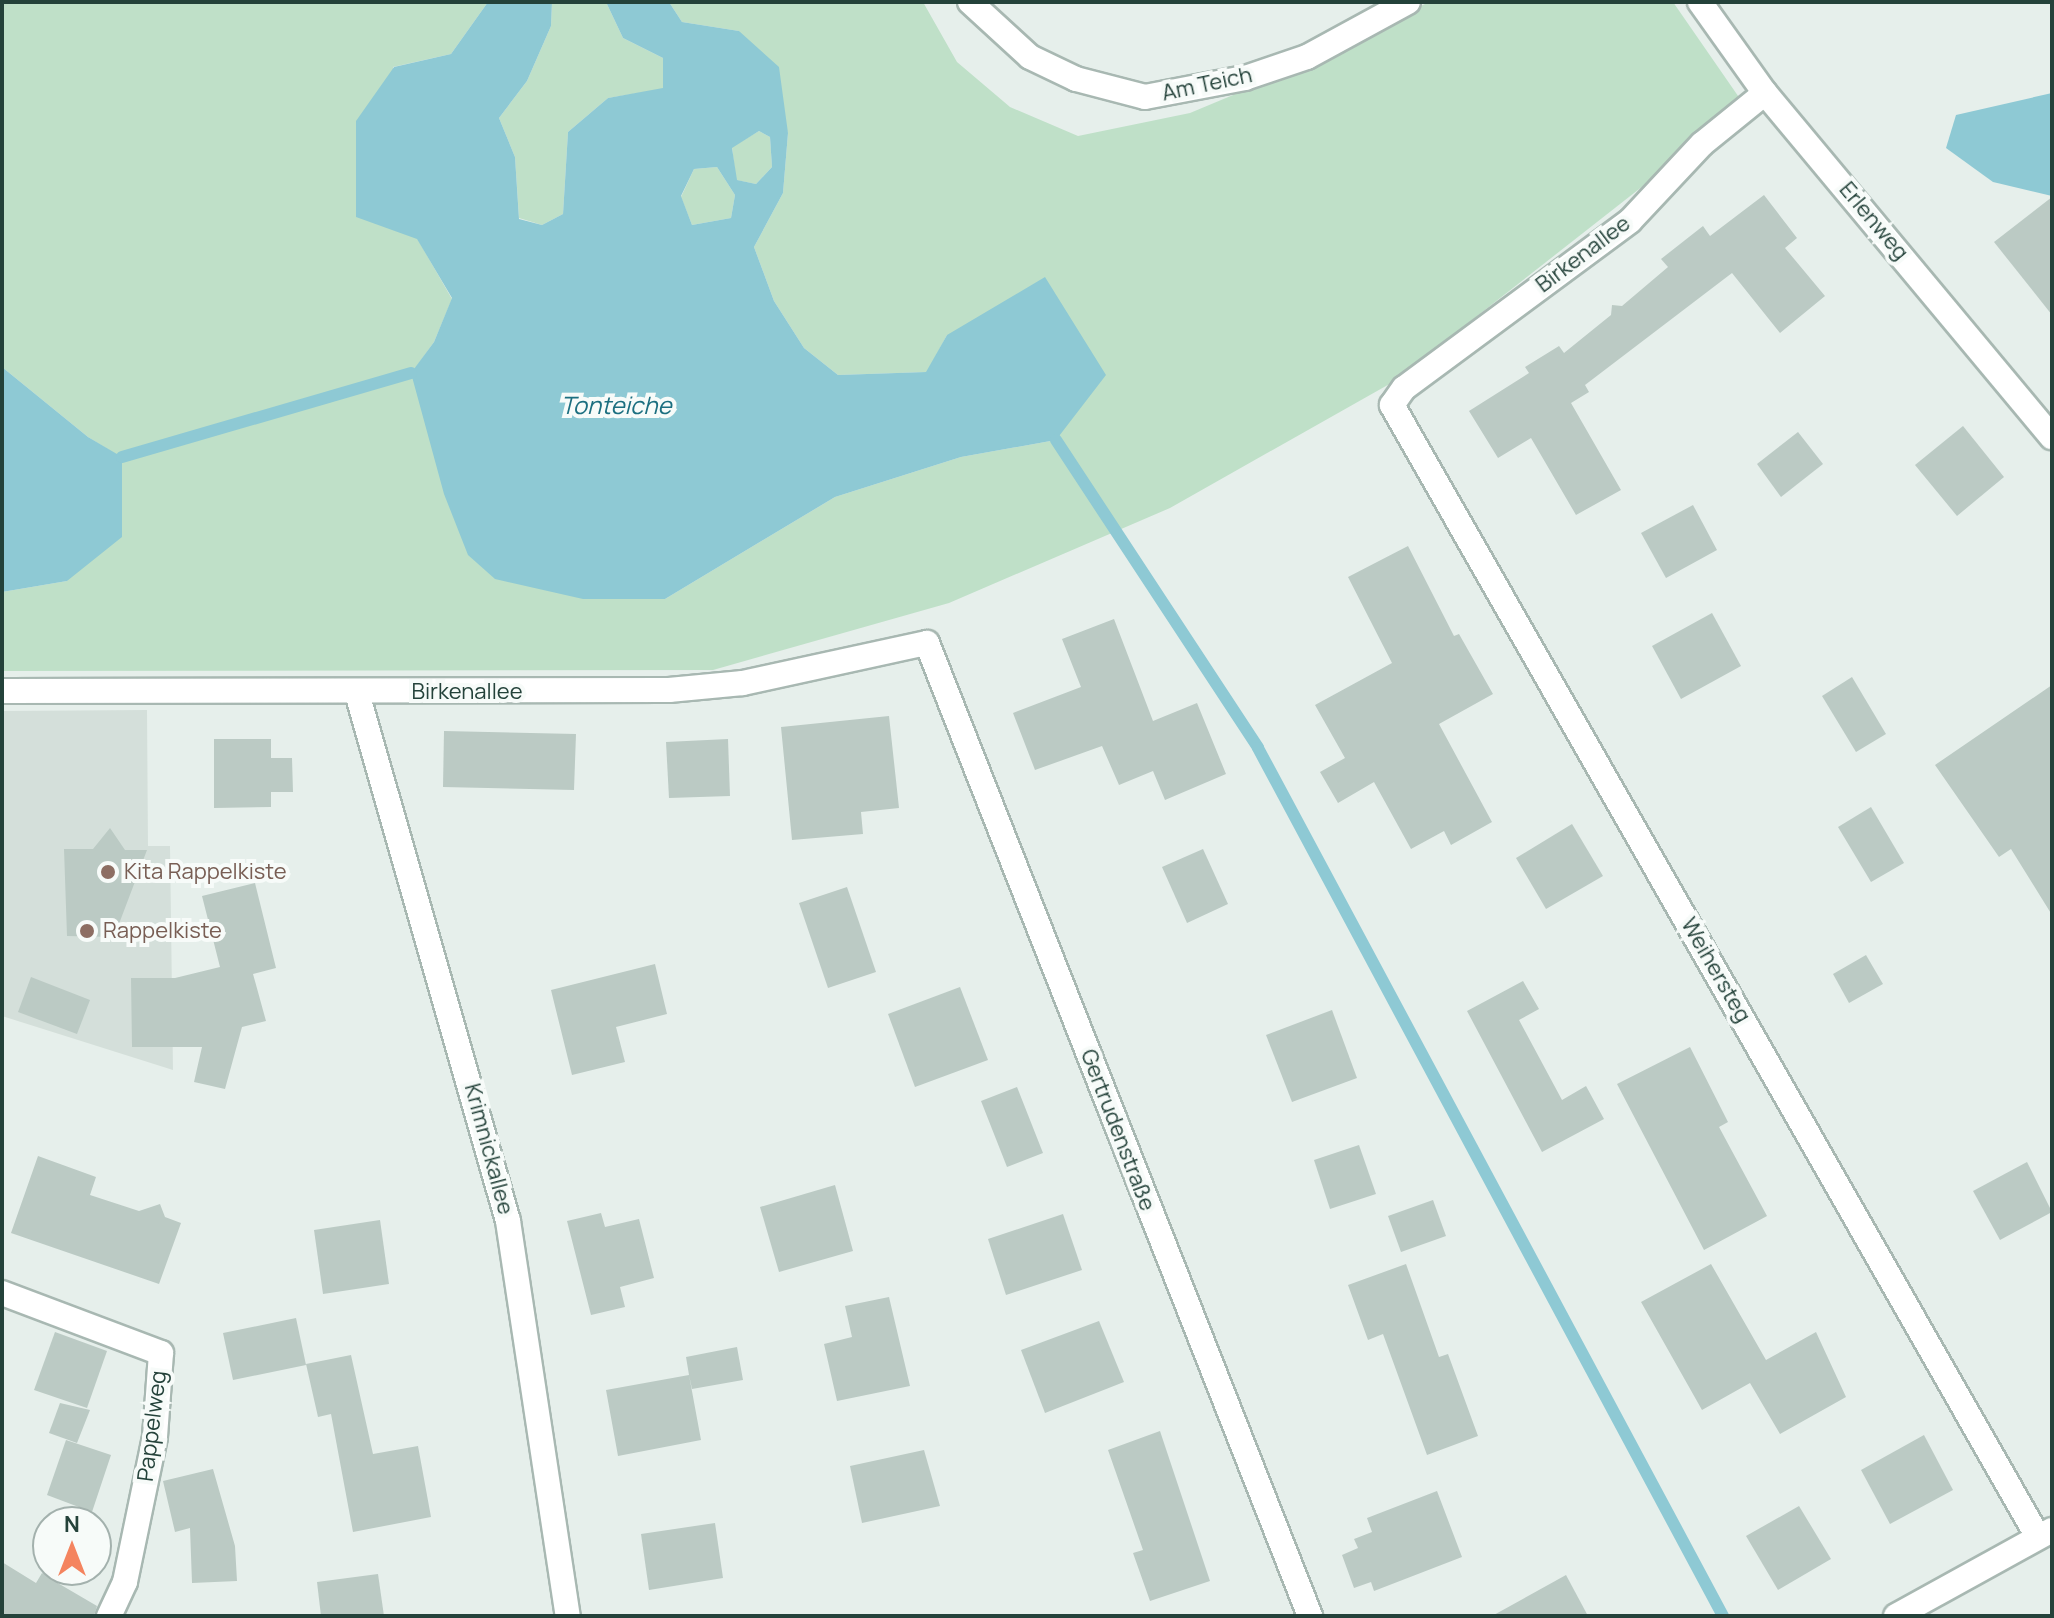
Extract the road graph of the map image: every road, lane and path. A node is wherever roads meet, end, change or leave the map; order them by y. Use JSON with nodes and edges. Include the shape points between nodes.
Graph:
{"nodes":[{"id":1,"x":970,"y":2,"type":"edge"},
{"id":2,"x":1408,"y":2,"type":"edge"},
{"id":3,"x":1700,"y":2,"type":"edge"},
{"id":4,"x":1765,"y":93,"type":"junction"},
{"id":5,"x":1392,"y":405,"type":"joint"},
{"id":6,"x":2052,"y":437,"type":"edge"},
{"id":7,"x":927,"y":643,"type":"joint"},
{"id":8,"x":2,"y":691,"type":"edge"},
{"id":9,"x":357,"y":693,"type":"junction"},
{"id":10,"x":2,"y":1293,"type":"edge"},
{"id":11,"x":2045,"y":1533,"type":"edge"},
{"id":12,"x":109,"y":1616,"type":"edge"},
{"id":13,"x":568,"y":1616,"type":"edge"},
{"id":14,"x":1310,"y":1616,"type":"edge"},
{"id":15,"x":1896,"y":1616,"type":"edge"}],
"edges":[{"from":1,"to":2,"type":"street","name":"Am Teich","via":[[1030,57],[1076,79],[1145,97],[1245,78],[1307,57]]},
{"from":3,"to":4,"type":"street","name":"Erlenweg"},
{"from":4,"to":5,"type":"street","name":"Birkenallee","via":[[1702,144],[1630,221],[1404,388]]},
{"from":4,"to":6,"type":"street","name":"Erlenweg"},
{"from":5,"to":11,"type":"street","name":"Weihersteg"},
{"from":7,"to":9,"type":"street","name":"Birkenallee","via":[[743,683],[669,690]]},
{"from":7,"to":14,"type":"street","name":"Gertrudenstraße"},
{"from":8,"to":9,"type":"street","name":"Birkenallee"},
{"from":9,"to":13,"type":"street","name":"Krimnickallee","via":[[508,1221]]},
{"from":10,"to":12,"type":"street","name":"Pappelweg","via":[[161,1353],[155,1437],[125,1582]]},
{"from":11,"to":15,"type":"street"}]}
